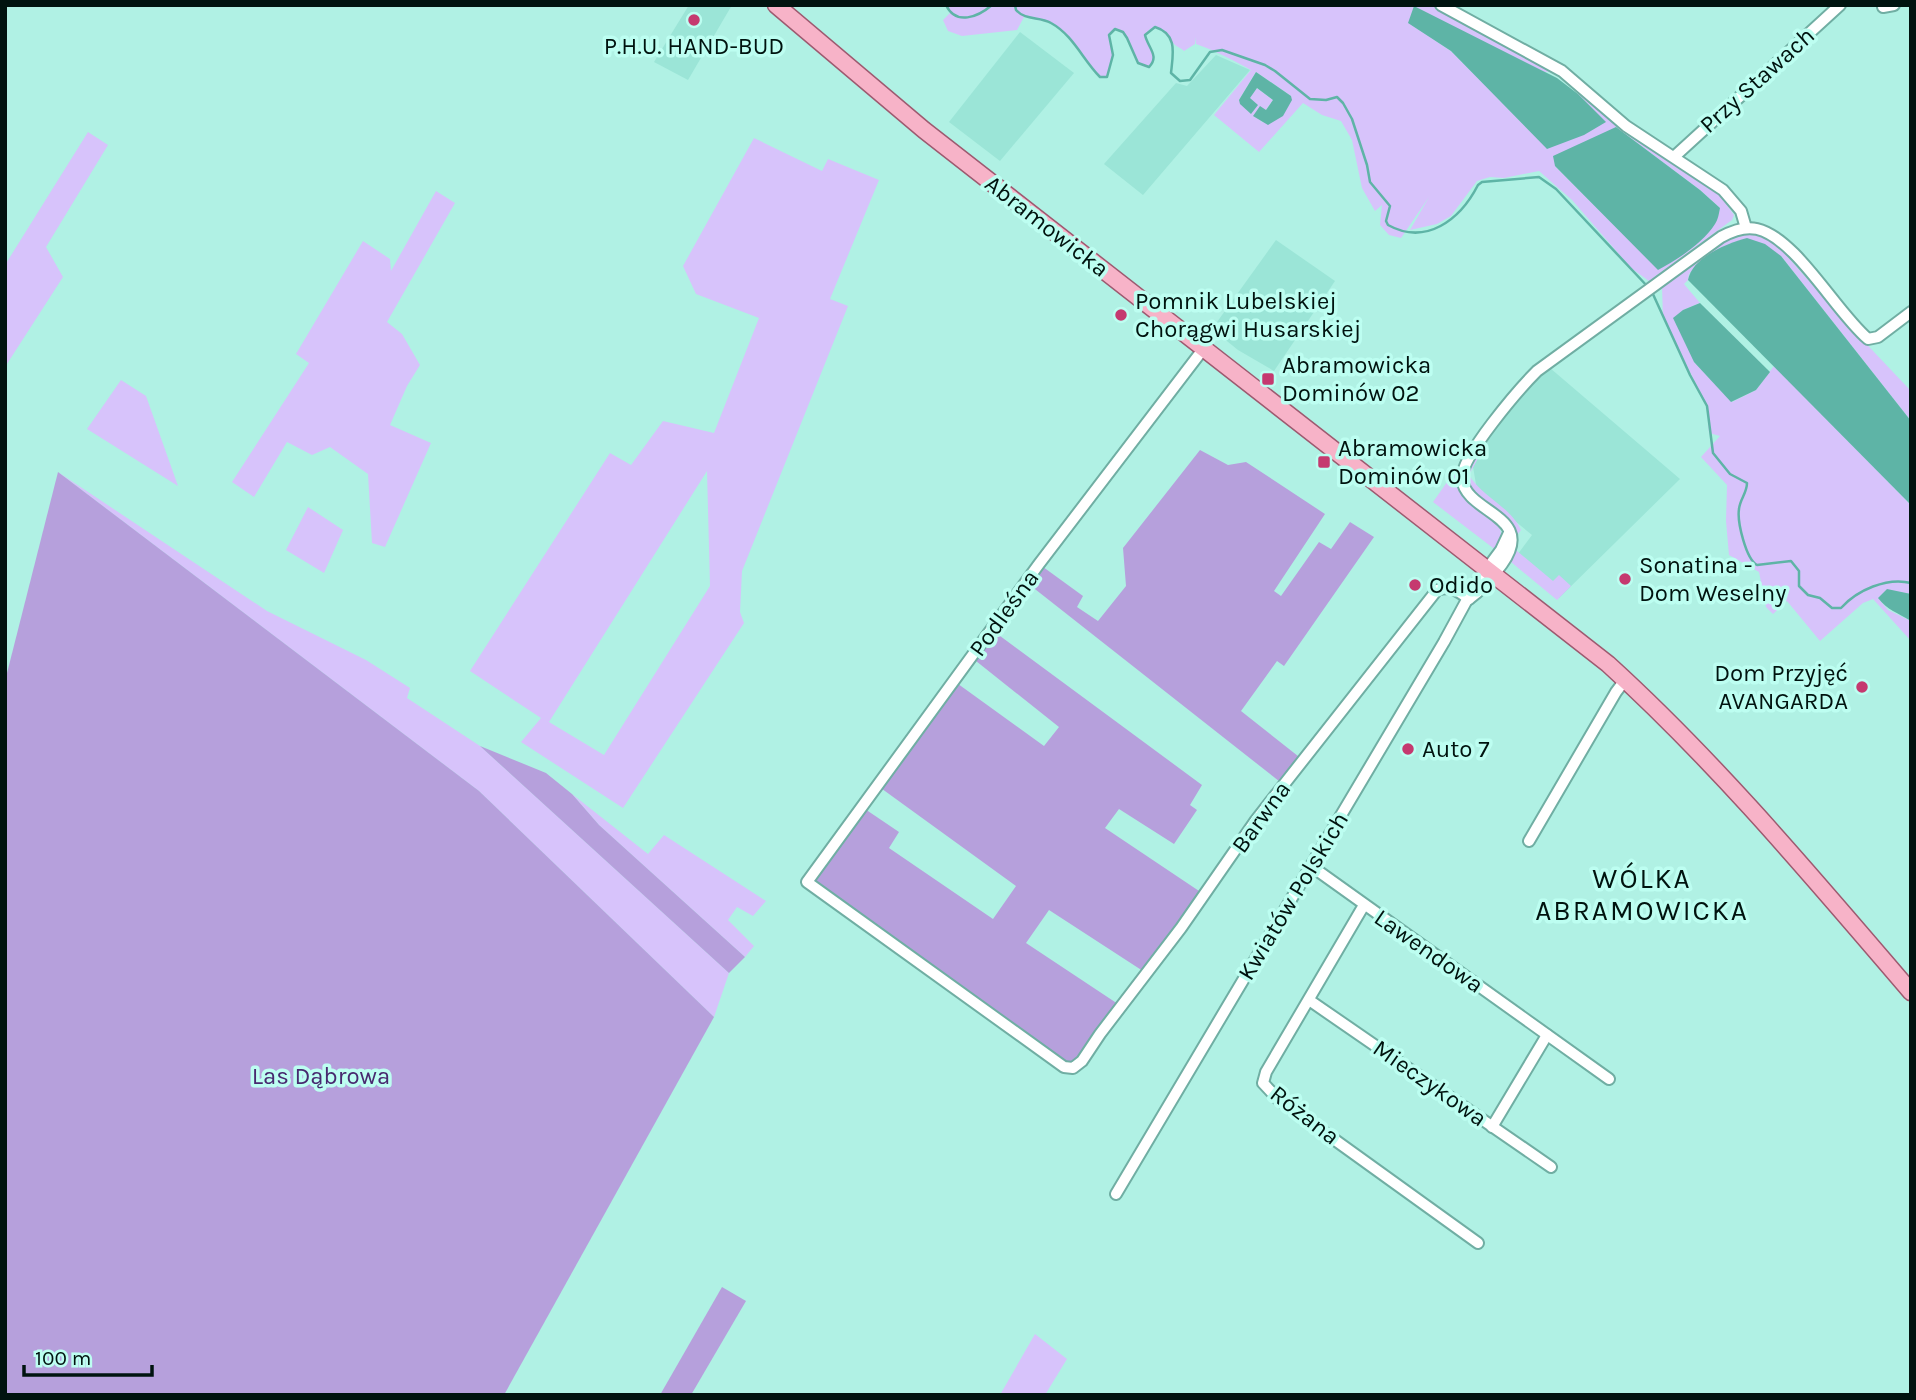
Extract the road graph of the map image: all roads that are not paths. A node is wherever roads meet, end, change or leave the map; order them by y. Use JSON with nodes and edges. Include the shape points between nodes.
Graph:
{"nodes":[{"id":1,"x":776,"y":5,"type":"edge"},
{"id":2,"x":1840,"y":5,"type":"edge"},
{"id":3,"x":1445,"y":6,"type":"edge"},
{"id":4,"x":1675,"y":156,"type":"junction"},
{"id":5,"x":1746,"y":228,"type":"junction"},
{"id":6,"x":1911,"y":312,"type":"edge"},
{"id":7,"x":1204,"y":348,"type":"junction"},
{"id":8,"x":1491,"y":571,"type":"junction"},
{"id":9,"x":1469,"y":598,"type":"junction"},
{"id":10,"x":1625,"y":680,"type":"junction"},
{"id":11,"x":1529,"y":841,"type":"dead end"},
{"id":12,"x":1311,"y":866,"type":"junction"},
{"id":13,"x":1364,"y":905,"type":"junction"},
{"id":14,"x":1911,"y":992,"type":"edge"},
{"id":15,"x":1309,"y":1000,"type":"junction"},
{"id":16,"x":1547,"y":1035,"type":"junction"},
{"id":17,"x":1063,"y":1067,"type":"joint"},
{"id":18,"x":1609,"y":1079,"type":"dead end"},
{"id":19,"x":1492,"y":1126,"type":"junction"},
{"id":20,"x":1551,"y":1167,"type":"dead end"},
{"id":21,"x":1116,"y":1194,"type":"dead end"},
{"id":22,"x":1478,"y":1243,"type":"dead end"}],
"edges":[{"from":1,"to":7,"type":"main road","name":"Abramowicka","via":[[916,123]]},
{"from":2,"to":4,"type":"street","name":"Przy Stawach"},
{"from":3,"to":4,"type":"street","via":[[1550,63],[1626,126]]},
{"from":4,"to":5,"type":"street","via":[[1728,194]]},
{"from":5,"to":6,"type":"street","via":[[1781,242],[1868,339],[1878,337]]},
{"from":5,"to":8,"type":"street","name":"Kwiatów Polskich","via":[[1721,237],[1537,371],[1516,392],[1467,461],[1462,477],[1465,489],[1504,522],[1509,533]]},
{"from":7,"to":8,"type":"main road","name":"Abramowicka"},
{"from":7,"to":17,"type":"street","name":"Podleśna","via":[[807,882]]},
{"from":8,"to":9,"type":"street","name":"Kwiatów Polskich","via":[[1475,585]]},
{"from":8,"to":10,"type":"main road","name":"Abramowicka"},
{"from":9,"to":12,"type":"street","name":"Kwiatów Polskich"},
{"from":9,"to":17,"type":"street","name":"Barwna","via":[[1453,588],[1437,590],[1256,820],[1082,1061],[1073,1068]]},
{"from":10,"to":11,"type":"street"},
{"from":10,"to":14,"type":"main road","name":"Abramowicka","via":[[1727,780]]},
{"from":12,"to":13,"type":"street","name":"Lawendowa"},
{"from":12,"to":21,"type":"street","name":"Kwiatów Polskich"},
{"from":13,"to":15,"type":"street","name":"Różana"},
{"from":13,"to":16,"type":"street","name":"Lawendowa"},
{"from":15,"to":19,"type":"street","name":"Mieczykowa"},
{"from":15,"to":22,"type":"street","name":"Różana","via":[[1266,1072],[1265,1087]]},
{"from":16,"to":18,"type":"street","name":"Lawendowa"},
{"from":16,"to":19,"type":"street"},
{"from":19,"to":20,"type":"street","name":"Mieczykowa"}]}
